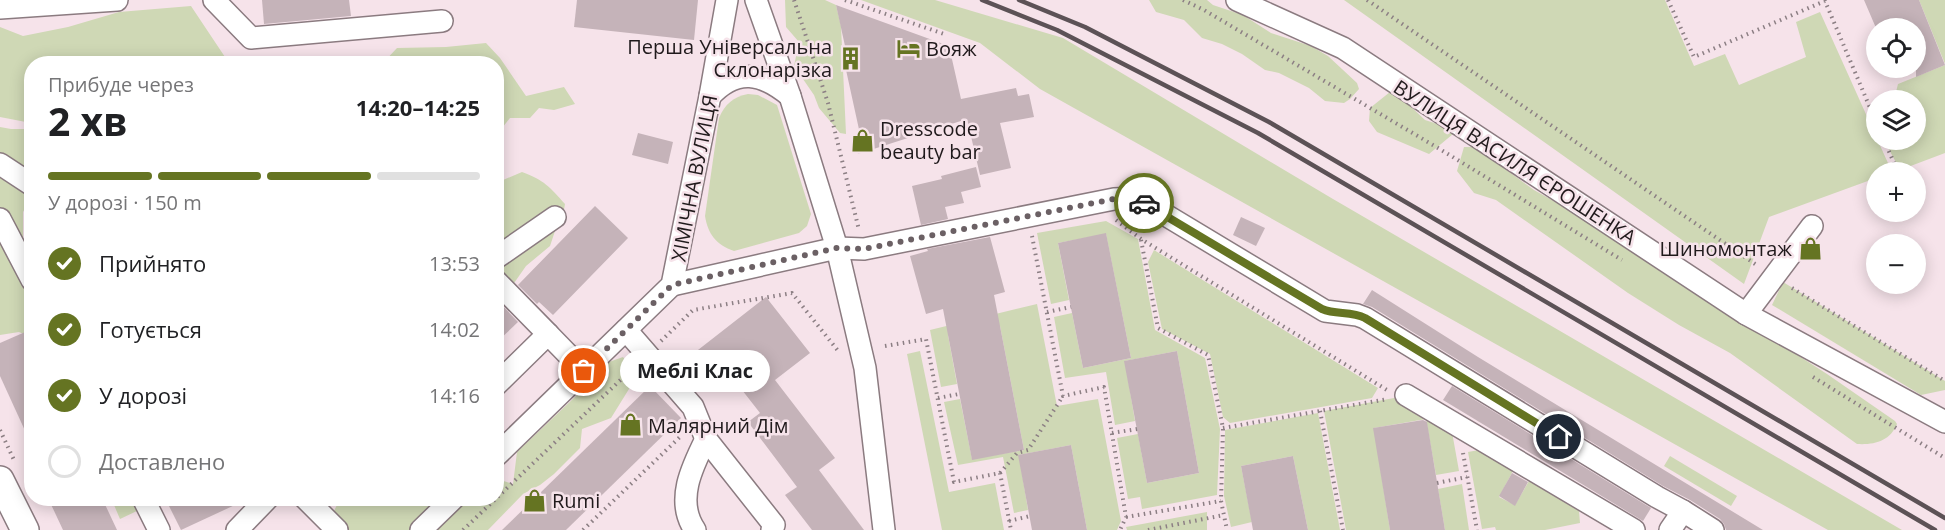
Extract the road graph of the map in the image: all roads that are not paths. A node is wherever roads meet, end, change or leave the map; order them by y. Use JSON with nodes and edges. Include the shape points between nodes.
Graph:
{"nodes":[{"id":1,"x":117,"y":0,"type":"edge"},
{"id":2,"x":214,"y":0,"type":"edge"},
{"id":3,"x":727,"y":0,"type":"edge"},
{"id":4,"x":756,"y":0,"type":"edge"},
{"id":5,"x":1237,"y":0,"type":"edge"},
{"id":6,"x":0,"y":8,"type":"edge"},
{"id":7,"x":442,"y":21,"type":"dead end"},
{"id":8,"x":711,"y":96,"type":"junction"},
{"id":9,"x":790,"y":96,"type":"junction"},
{"id":10,"x":0,"y":164,"type":"edge"},
{"id":11,"x":24,"y":180,"type":"edge"},
{"id":12,"x":555,"y":218,"type":"dead end"},
{"id":13,"x":0,"y":219,"type":"edge"},
{"id":14,"x":1812,"y":226,"type":"dead end"},
{"id":15,"x":837,"y":248,"type":"junction"},
{"id":16,"x":504,"y":253,"type":"edge"},
{"id":17,"x":24,"y":265,"type":"edge"},
{"id":18,"x":672,"y":285,"type":"junction"},
{"id":19,"x":504,"y":289,"type":"edge"},
{"id":20,"x":1746,"y":314,"type":"junction"},
{"id":21,"x":626,"y":330,"type":"junction"},
{"id":22,"x":548,"y":334,"type":"junction"},
{"id":23,"x":584,"y":371,"type":"junction"},
{"id":24,"x":504,"y":377,"type":"edge"},
{"id":25,"x":1402,"y":396,"type":"road end"},
{"id":26,"x":1945,"y":422,"type":"edge"},
{"id":27,"x":702,"y":429,"type":"junction"},
{"id":28,"x":504,"y":448,"type":"edge"},
{"id":29,"x":0,"y":480,"type":"edge"},
{"id":30,"x":147,"y":506,"type":"edge"},
{"id":31,"x":260,"y":506,"type":"edge"},
{"id":32,"x":313,"y":506,"type":"edge"},
{"id":33,"x":446,"y":506,"type":"edge"},
{"id":34,"x":1683,"y":511,"type":"junction"},
{"id":35,"x":25,"y":530,"type":"edge"},
{"id":36,"x":159,"y":530,"type":"edge"},
{"id":37,"x":237,"y":530,"type":"edge"},
{"id":38,"x":337,"y":530,"type":"edge"},
{"id":39,"x":421,"y":530,"type":"edge"},
{"id":40,"x":695,"y":530,"type":"edge"},
{"id":41,"x":772,"y":530,"type":"edge"},
{"id":42,"x":884,"y":530,"type":"edge"},
{"id":43,"x":1634,"y":530,"type":"edge"},
{"id":44,"x":1670,"y":530,"type":"edge"},
{"id":45,"x":1713,"y":530,"type":"edge"}],
"edges":[{"from":1,"to":6,"type":"street"},
{"from":2,"to":7,"type":"street","via":[[251,38]]},
{"from":3,"to":8,"type":"street","name":"ХІМІЧНА ВУЛИЦЯ"},
{"from":4,"to":9,"type":"street"},
{"from":5,"to":20,"type":"street","name":"ВУЛИЦЯ ВАСИЛЯ ЄРОШЕНКА","via":[[1343,48]]},
{"from":8,"to":9,"type":"street","via":[[731,79],[753,76],[777,85]]},
{"from":8,"to":18,"type":"street","name":"ХІМІЧНА ВУЛИЦЯ"},
{"from":9,"to":15,"type":"street"},
{"from":10,"to":11,"type":"street"},
{"from":12,"to":16,"type":"street"},
{"from":13,"to":17,"type":"street"},
{"from":14,"to":20,"type":"street"},
{"from":15,"to":18,"type":"street","name":"ХІМІЧНА ВУЛИЦЯ"},
{"from":15,"to":34,"type":"street","name":"ХІМІЧНА ВУЛИЦЯ","via":[[864,249],[1114,199],[1138,201],[1322,309],[1365,318]]},
{"from":15,"to":42,"type":"street","via":[[865,368]]},
{"from":18,"to":21,"type":"street","name":"ХІМІЧНА ВУЛИЦЯ"},
{"from":19,"to":22,"type":"street"},
{"from":20,"to":26,"type":"street","name":"ВУЛИЦЯ ВАСИЛЯ ЄРОШЕНКА"},
{"from":21,"to":23,"type":"street","name":"ХІМІЧНА ВУЛИЦЯ"},
{"from":21,"to":27,"type":"street","via":[[693,407]]},
{"from":22,"to":23,"type":"street"},
{"from":22,"to":24,"type":"street"},
{"from":23,"to":28,"type":"street","name":"ХІМІЧНА ВУЛИЦЯ"},
{"from":25,"to":43,"type":"street"},
{"from":27,"to":40,"type":"street","via":[[685,497],[688,520]]},
{"from":27,"to":41,"type":"street","via":[[774,525]]},
{"from":29,"to":35,"type":"main road"},
{"from":30,"to":36,"type":"street"},
{"from":31,"to":37,"type":"street"},
{"from":32,"to":38,"type":"street"},
{"from":33,"to":39,"type":"street"},
{"from":34,"to":44,"type":"street"},
{"from":34,"to":45,"type":"street","name":"ХІМІЧНА ВУЛИЦЯ"}]}
